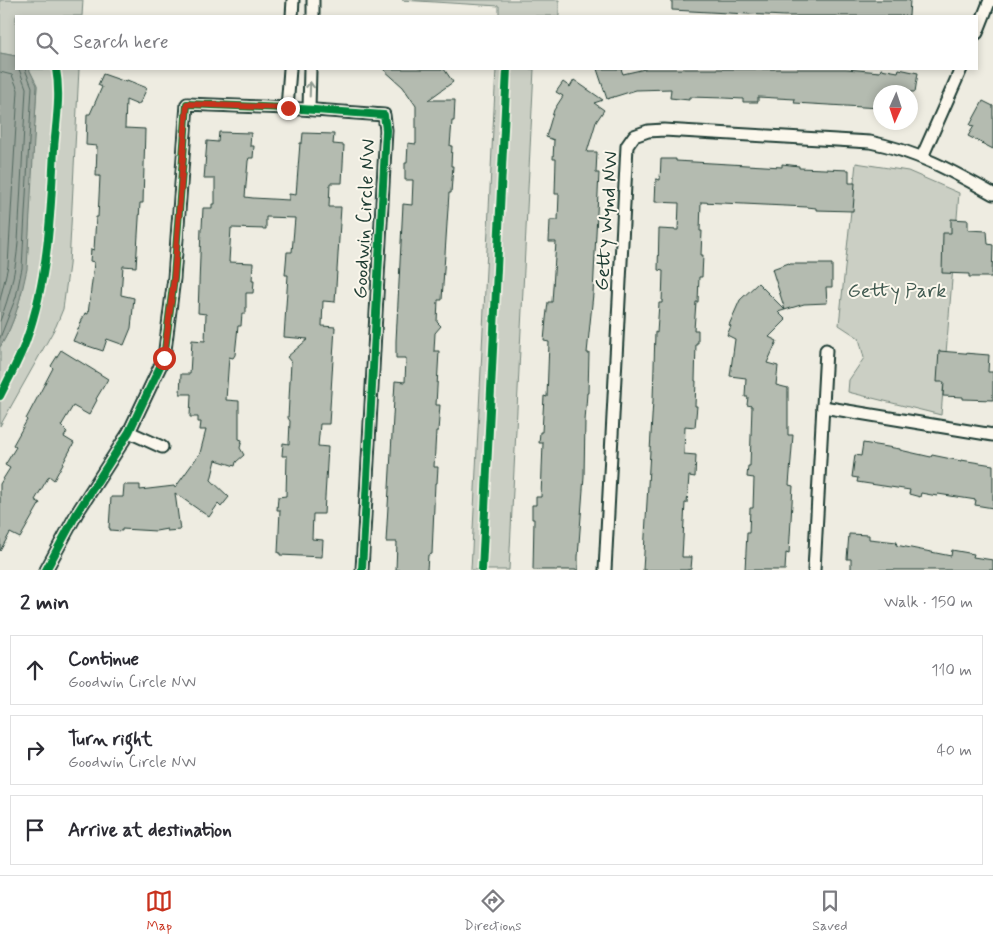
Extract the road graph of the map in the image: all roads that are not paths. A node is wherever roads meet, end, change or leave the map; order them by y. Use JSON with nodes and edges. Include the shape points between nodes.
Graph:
{"nodes":[{"id":1,"x":293,"y":0,"type":"edge"},
{"id":2,"x":313,"y":0,"type":"edge"},
{"id":3,"x":990,"y":0,"type":"edge"},
{"id":4,"x":292,"y":15,"type":"edge"},
{"id":5,"x":313,"y":15,"type":"edge"},
{"id":6,"x":978,"y":30,"type":"edge"},
{"id":7,"x":290,"y":70,"type":"edge"},
{"id":8,"x":310,"y":70,"type":"edge"},
{"id":9,"x":961,"y":70,"type":"edge"},
{"id":10,"x":288,"y":108,"type":"junction"},
{"id":11,"x":309,"y":109,"type":"junction"},
{"id":12,"x":922,"y":157,"type":"junction"},
{"id":13,"x":993,"y":194,"type":"edge"},
{"id":14,"x":826,"y":350,"type":"dead end"},
{"id":15,"x":823,"y":406,"type":"junction"},
{"id":16,"x":129,"y":432,"type":"junction"},
{"id":17,"x":993,"y":436,"type":"edge"},
{"id":18,"x":162,"y":447,"type":"dead end"},
{"id":19,"x":46,"y":570,"type":"edge"},
{"id":20,"x":362,"y":570,"type":"edge"},
{"id":21,"x":605,"y":570,"type":"edge"},
{"id":22,"x":814,"y":570,"type":"edge"}],
"edges":[{"from":1,"to":4,"type":"street"},
{"from":2,"to":5,"type":"street"},
{"from":3,"to":6,"type":"street"},
{"from":7,"to":10,"type":"street"},
{"from":11,"to":8,"type":"street","one_way":true},
{"from":9,"to":12,"type":"street"},
{"from":10,"to":11,"type":"street","name":"Goodwin Circle NW"},
{"from":10,"to":16,"type":"street","name":"Goodwin Circle NW","via":[[187,104],[174,278],[164,358]]},
{"from":11,"to":20,"type":"street","name":"Goodwin Circle NW","via":[[384,115],[386,130]]},
{"from":12,"to":13,"type":"street","name":"Getty Wynd NW"},
{"from":12,"to":21,"type":"street","name":"Getty Wynd NW","via":[[894,146],[844,140],[664,130],[634,136],[627,146]]},
{"from":14,"to":15,"type":"street"},
{"from":15,"to":17,"type":"street"},
{"from":15,"to":22,"type":"street"},
{"from":16,"to":18,"type":"street"},
{"from":16,"to":19,"type":"street","name":"Goodwin Circle NW","via":[[77,513]]}]}
